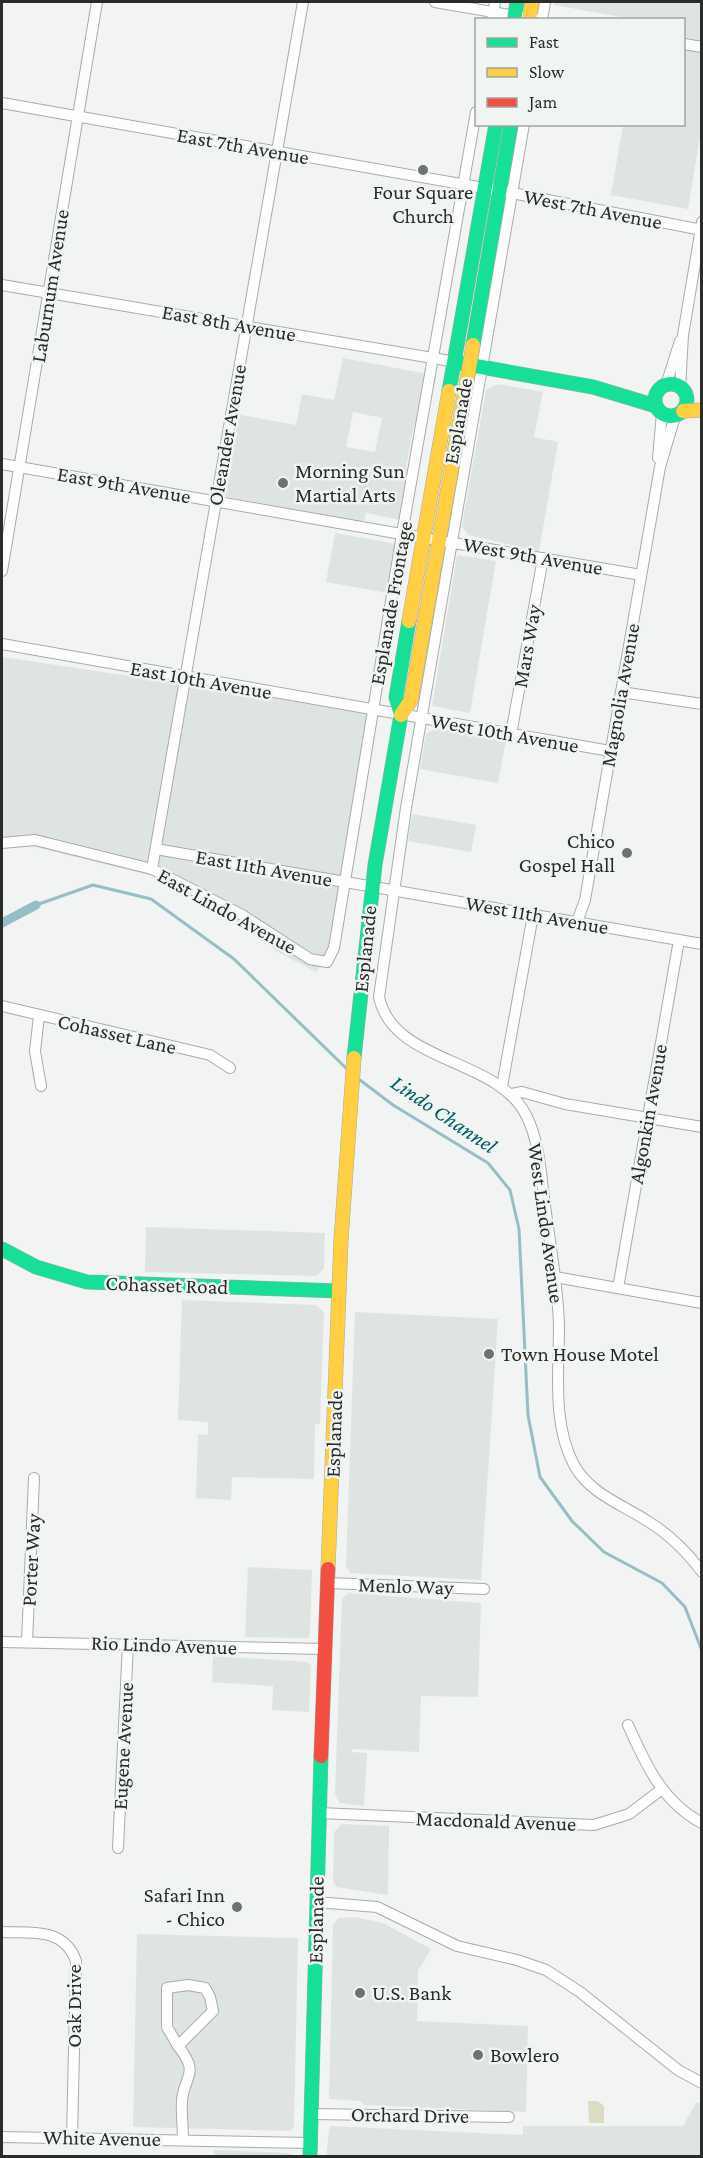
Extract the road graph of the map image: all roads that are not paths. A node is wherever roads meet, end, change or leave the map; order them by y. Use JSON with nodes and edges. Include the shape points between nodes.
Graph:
{"nodes":[{"id":1,"x":98,"y":2,"type":"edge"},
{"id":2,"x":303,"y":2,"type":"edge"},
{"id":3,"x":435,"y":2,"type":"edge"},
{"id":4,"x":532,"y":2,"type":"edge"},
{"id":5,"x":545,"y":2,"type":"edge"},
{"id":6,"x":493,"y":11,"type":"edge"},
{"id":7,"x":515,"y":12,"type":"edge"},
{"id":8,"x":532,"y":18,"type":"edge"},
{"id":9,"x":535,"y":18,"type":"edge"},
{"id":10,"x":536,"y":18,"type":"edge"},
{"id":11,"x":685,"y":44,"type":"edge"},
{"id":12,"x":702,"y":47,"type":"edge"},
{"id":13,"x":2,"y":103,"type":"edge"},
{"id":14,"x":77,"y":117,"type":"junction"},
{"id":15,"x":475,"y":123,"type":"edge"},
{"id":16,"x":496,"y":126,"type":"edge"},
{"id":17,"x":511,"y":126,"type":"edge"},
{"id":18,"x":523,"y":126,"type":"edge"},
{"id":19,"x":277,"y":152,"type":"junction"},
{"id":20,"x":464,"y":185,"type":"junction"},
{"id":21,"x":485,"y":189,"type":"junction"},
{"id":22,"x":506,"y":192,"type":"junction"},
{"id":23,"x":701,"y":228,"type":"edge"},
{"id":24,"x":2,"y":285,"type":"edge"},
{"id":25,"x":50,"y":293,"type":"junction"},
{"id":26,"x":247,"y":326,"type":"junction"},
{"id":27,"x":435,"y":358,"type":"junction"},
{"id":28,"x":462,"y":363,"type":"junction"},
{"id":29,"x":483,"y":368,"type":"junction"},
{"id":30,"x":593,"y":387,"type":"junction"},
{"id":31,"x":672,"y":390,"type":"junction"},
{"id":32,"x":702,"y":402,"type":"edge"},
{"id":33,"x":702,"y":410,"type":"edge"},
{"id":34,"x":669,"y":411,"type":"junction"},
{"id":35,"x":2,"y":464,"type":"edge"},
{"id":36,"x":19,"y":467,"type":"junction"},
{"id":37,"x":215,"y":501,"type":"junction"},
{"id":38,"x":402,"y":534,"type":"junction"},
{"id":39,"x":431,"y":539,"type":"junction"},
{"id":40,"x":453,"y":543,"type":"junction"},
{"id":41,"x":543,"y":558,"type":"junction"},
{"id":42,"x":2,"y":571,"type":"edge"},
{"id":43,"x":641,"y":575,"type":"junction"},
{"id":44,"x":2,"y":644,"type":"edge"},
{"id":45,"x":186,"y":677,"type":"junction"},
{"id":46,"x":621,"y":692,"type":"junction"},
{"id":47,"x":702,"y":704,"type":"edge"},
{"id":48,"x":373,"y":710,"type":"junction"},
{"id":49,"x":400,"y":715,"type":"junction"},
{"id":50,"x":423,"y":719,"type":"junction"},
{"id":51,"x":511,"y":734,"type":"junction"},
{"id":52,"x":610,"y":751,"type":"junction"},
{"id":53,"x":2,"y":843,"type":"edge"},
{"id":54,"x":156,"y":849,"type":"junction"},
{"id":55,"x":152,"y":869,"type":"junction"},
{"id":56,"x":344,"y":882,"type":"junction"},
{"id":57,"x":372,"y":886,"type":"junction"},
{"id":58,"x":393,"y":890,"type":"junction"},
{"id":59,"x":533,"y":915,"type":"junction"},
{"id":60,"x":577,"y":922,"type":"junction"},
{"id":61,"x":679,"y":940,"type":"junction"},
{"id":62,"x":702,"y":944,"type":"edge"},
{"id":63,"x":310,"y":959,"type":"joint"},
{"id":64,"x":2,"y":1006,"type":"edge"},
{"id":65,"x":39,"y":1016,"type":"junction"},
{"id":66,"x":230,"y":1068,"type":"dead end"},
{"id":67,"x":41,"y":1086,"type":"dead end"},
{"id":68,"x":502,"y":1086,"type":"junction"},
{"id":69,"x":512,"y":1094,"type":"junction"},
{"id":70,"x":648,"y":1116,"type":"junction"},
{"id":71,"x":702,"y":1127,"type":"edge"},
{"id":72,"x":2,"y":1249,"type":"edge"},
{"id":73,"x":555,"y":1277,"type":"junction"},
{"id":74,"x":618,"y":1288,"type":"junction"},
{"id":75,"x":339,"y":1291,"type":"junction"},
{"id":76,"x":702,"y":1303,"type":"edge"},
{"id":77,"x":34,"y":1478,"type":"dead end"},
{"id":78,"x":702,"y":1572,"type":"edge"},
{"id":79,"x":328,"y":1583,"type":"junction"},
{"id":80,"x":484,"y":1590,"type":"dead end"},
{"id":81,"x":2,"y":1642,"type":"edge"},
{"id":82,"x":27,"y":1642,"type":"junction"},
{"id":83,"x":128,"y":1644,"type":"junction"},
{"id":84,"x":326,"y":1649,"type":"junction"},
{"id":85,"x":628,"y":1725,"type":"dead end"},
{"id":86,"x":662,"y":1789,"type":"junction"},
{"id":87,"x":319,"y":1813,"type":"junction"},
{"id":88,"x":702,"y":1823,"type":"edge"},
{"id":89,"x":118,"y":1848,"type":"dead end"},
{"id":90,"x":316,"y":1902,"type":"junction"},
{"id":91,"x":2,"y":1932,"type":"edge"},
{"id":92,"x":178,"y":2046,"type":"junction"},
{"id":93,"x":700,"y":2078,"type":"edge"},
{"id":94,"x":311,"y":2114,"type":"junction"},
{"id":95,"x":509,"y":2117,"type":"dead end"},
{"id":96,"x":2,"y":2137,"type":"edge"},
{"id":97,"x":72,"y":2139,"type":"junction"},
{"id":98,"x":183,"y":2139,"type":"junction"},
{"id":99,"x":311,"y":2150,"type":"edge"}],
"edges":[{"from":1,"to":14,"type":"street","name":"Laburnum Avenue"},
{"from":2,"to":19,"type":"street","name":"Oleander Avenue"},
{"from":3,"to":6,"type":"street"},
{"from":4,"to":9,"type":"main road"},
{"from":5,"to":10,"type":"street"},
{"from":6,"to":7,"type":"street"},
{"from":7,"to":8,"type":"street"},
{"from":11,"to":12,"type":"street"},
{"from":13,"to":14,"type":"street","name":"East 7th Avenue"},
{"from":14,"to":19,"type":"street","name":"East 7th Avenue"},
{"from":14,"to":25,"type":"street","name":"Laburnum Avenue"},
{"from":15,"to":20,"type":"street","name":"Esplanade Frontage"},
{"from":16,"to":21,"type":"main road","name":"Esplanade"},
{"from":17,"to":22,"type":"main road","name":"Esplanade"},
{"from":18,"to":22,"type":"street"},
{"from":19,"to":20,"type":"street","name":"East 7th Avenue"},
{"from":19,"to":26,"type":"street","name":"Oleander Avenue"},
{"from":20,"to":21,"type":"street","name":"East 7th Avenue"},
{"from":20,"to":27,"type":"street","name":"Esplanade Frontage"},
{"from":21,"to":22,"type":"street","name":"West 7th Avenue"},
{"from":21,"to":28,"type":"main road","name":"Esplanade"},
{"from":22,"to":23,"type":"street","name":"West 7th Avenue"},
{"from":22,"to":28,"type":"main road","name":"Esplanade"},
{"from":22,"to":29,"type":"street"},
{"from":23,"to":31,"type":"street"},
{"from":24,"to":25,"type":"street","name":"East 8th Avenue"},
{"from":25,"to":26,"type":"street","name":"East 8th Avenue"},
{"from":25,"to":36,"type":"street","name":"Laburnum Avenue"},
{"from":26,"to":27,"type":"street","name":"East 8th Avenue"},
{"from":26,"to":37,"type":"street","name":"Oleander Avenue"},
{"from":27,"to":28,"type":"street","name":"East 8th Avenue"},
{"from":27,"to":38,"type":"street","name":"Esplanade Frontage"},
{"from":28,"to":29,"type":"main road"},
{"from":28,"to":39,"type":"main road","name":"Esplanade"},
{"from":29,"to":30,"type":"main road"},
{"from":29,"to":40,"type":"street"},
{"from":30,"to":31,"type":"main road"},
{"from":30,"to":34,"type":"main road"},
{"from":31,"to":32,"type":"main road"},
{"from":31,"to":34,"type":"main road"},
{"from":31,"to":34,"type":"main road"},
{"from":33,"to":34,"type":"main road"},
{"from":34,"to":43,"type":"street","name":"Magnolia Avenue"},
{"from":35,"to":36,"type":"street","name":"East 9th Avenue"},
{"from":36,"to":37,"type":"street","name":"East 9th Avenue"},
{"from":36,"to":42,"type":"street","name":"Laburnum Avenue"},
{"from":37,"to":38,"type":"street","name":"East 9th Avenue"},
{"from":37,"to":45,"type":"street","name":"Oleander Avenue"},
{"from":38,"to":39,"type":"street","name":"East 9th Avenue"},
{"from":38,"to":48,"type":"street","name":"Esplanade Frontage"},
{"from":39,"to":40,"type":"street","name":"West 9th Avenue"},
{"from":39,"to":49,"type":"main road","name":"Esplanade","via":[[411,700]]},
{"from":40,"to":41,"type":"street","name":"West 9th Avenue"},
{"from":40,"to":50,"type":"street"},
{"from":41,"to":43,"type":"street","name":"West 9th Avenue"},
{"from":41,"to":51,"type":"street","name":"Mars Way"},
{"from":43,"to":46,"type":"street","name":"Magnolia Avenue"},
{"from":44,"to":45,"type":"street","name":"East 10th Avenue"},
{"from":45,"to":48,"type":"street","name":"East 10th Avenue"},
{"from":45,"to":54,"type":"street","name":"Oleander Avenue"},
{"from":46,"to":47,"type":"street"},
{"from":46,"to":52,"type":"street","name":"Magnolia Avenue"},
{"from":48,"to":49,"type":"street","name":"East 10th Avenue"},
{"from":48,"to":56,"type":"street","name":"Esplanade Frontage"},
{"from":49,"to":50,"type":"street","name":"West 10th Avenue"},
{"from":49,"to":57,"type":"main road","name":"Esplanade"},
{"from":50,"to":51,"type":"street","name":"West 10th Avenue"},
{"from":50,"to":58,"type":"street"},
{"from":51,"to":52,"type":"street","name":"West 10th Avenue"},
{"from":52,"to":60,"type":"street","name":"Magnolia Avenue","via":[[585,900]]},
{"from":53,"to":55,"type":"street","name":"East Lindo Avenue","via":[[35,840]]},
{"from":54,"to":55,"type":"street","name":"Oleander Avenue"},
{"from":54,"to":56,"type":"street","name":"East 11th Avenue"},
{"from":55,"to":63,"type":"street","name":"East Lindo Avenue","via":[[242,915]]},
{"from":56,"to":57,"type":"street","name":"East 11th Avenue"},
{"from":56,"to":63,"type":"street","name":"Esplanade Frontage","via":[[334,948],[327,962]]},
{"from":57,"to":58,"type":"street","name":"West 11th Avenue"},
{"from":57,"to":75,"type":"main road","name":"Esplanade","via":[[358,1012]]},
{"from":58,"to":59,"type":"street","name":"West 11th Avenue"},
{"from":58,"to":68,"type":"street","name":"West Lindo Avenue","via":[[379,982],[383,1012],[413,1041]]},
{"from":59,"to":60,"type":"street","name":"West 11th Avenue"},
{"from":59,"to":68,"type":"street"},
{"from":60,"to":61,"type":"street","name":"West 11th Avenue"},
{"from":61,"to":62,"type":"street","name":"West 11th Avenue"},
{"from":61,"to":70,"type":"street","name":"Algonkin Avenue"},
{"from":64,"to":65,"type":"street","name":"Cohasset Lane"},
{"from":65,"to":66,"type":"street","name":"Cohasset Lane","via":[[210,1055]]},
{"from":65,"to":67,"type":"street","via":[[35,1051]]},
{"from":68,"to":69,"type":"street","name":"West Lindo Avenue"},
{"from":69,"to":70,"type":"street","via":[[522,1092],[565,1104]]},
{"from":69,"to":73,"type":"street","name":"West Lindo Avenue","via":[[527,1116],[536,1143]]},
{"from":70,"to":71,"type":"street"},
{"from":70,"to":74,"type":"street","name":"Algonkin Avenue"},
{"from":72,"to":75,"type":"main road","name":"Cohasset Road","via":[[36,1268],[87,1282]]},
{"from":73,"to":74,"type":"street"},
{"from":73,"to":78,"type":"street","name":"West Lindo Avenue","via":[[560,1410],[574,1464],[596,1490],[663,1531]]},
{"from":74,"to":76,"type":"street"},
{"from":75,"to":79,"type":"main road","name":"Esplanade"},
{"from":77,"to":82,"type":"street","name":"Porter Way"},
{"from":79,"to":80,"type":"street","name":"Menlo Way"},
{"from":79,"to":84,"type":"main road","name":"Esplanade"},
{"from":81,"to":82,"type":"street","name":"Rio Lindo Avenue"},
{"from":82,"to":83,"type":"street","name":"Rio Lindo Avenue"},
{"from":83,"to":84,"type":"street","name":"Rio Lindo Avenue"},
{"from":83,"to":89,"type":"street","name":"Eugene Avenue"},
{"from":84,"to":87,"type":"main road","name":"Esplanade"},
{"from":85,"to":86,"type":"street"},
{"from":86,"to":87,"type":"street","name":"Macdonald Avenue","via":[[629,1814],[594,1825]]},
{"from":86,"to":88,"type":"street"},
{"from":87,"to":90,"type":"main road","name":"Esplanade"},
{"from":90,"to":93,"type":"street","via":[[377,1907],[457,1946],[546,1970],[571,1985],[672,2066]]},
{"from":90,"to":94,"type":"main road","name":"Esplanade"},
{"from":91,"to":97,"type":"street","name":"Oak Drive","via":[[55,1936],[71,1949],[76,1961]]},
{"from":92,"to":92,"type":"street","via":[[213,2011],[205,1988],[167,1988],[167,2027]]},
{"from":92,"to":98,"type":"street","via":[[191,2067],[182,2098]]},
{"from":94,"to":95,"type":"street","name":"Orchard Drive"},
{"from":94,"to":99,"type":"main road","name":"Esplanade"},
{"from":96,"to":97,"type":"street","name":"White Avenue"},
{"from":97,"to":98,"type":"street","name":"White Avenue"},
{"from":98,"to":99,"type":"street","name":"White Avenue"}]}
